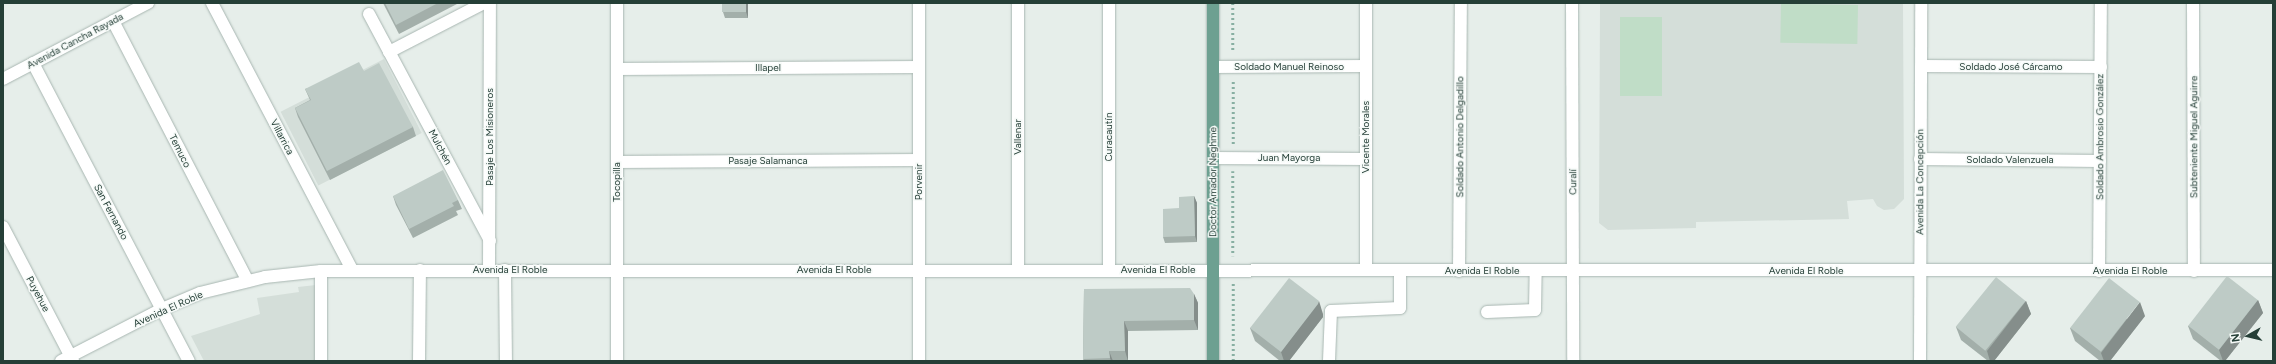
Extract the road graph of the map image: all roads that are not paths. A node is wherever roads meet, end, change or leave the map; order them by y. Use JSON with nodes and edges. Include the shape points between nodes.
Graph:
{"nodes":[{"id":1,"x":148,"y":3,"type":"edge"},
{"id":2,"x":212,"y":3,"type":"edge"},
{"id":3,"x":484,"y":3,"type":"edge"},
{"id":4,"x":490,"y":3,"type":"edge"},
{"id":5,"x":617,"y":3,"type":"edge"},
{"id":6,"x":919,"y":3,"type":"edge"},
{"id":7,"x":1018,"y":3,"type":"edge"},
{"id":8,"x":1109,"y":3,"type":"edge"},
{"id":9,"x":1213,"y":3,"type":"edge"},
{"id":10,"x":1366,"y":3,"type":"edge"},
{"id":11,"x":1462,"y":3,"type":"edge"},
{"id":12,"x":1572,"y":3,"type":"edge"},
{"id":13,"x":1921,"y":3,"type":"edge"},
{"id":14,"x":2101,"y":3,"type":"edge"},
{"id":15,"x":2193,"y":3,"type":"edge"},
{"id":16,"x":369,"y":14,"type":"dead end"},
{"id":17,"x":113,"y":21,"type":"junction"},
{"id":18,"x":389,"y":52,"type":"junction"},
{"id":19,"x":32,"y":63,"type":"junction"},
{"id":20,"x":1366,"y":66,"type":"junction"},
{"id":21,"x":1921,"y":66,"type":"junction"},
{"id":22,"x":919,"y":67,"type":"junction"},
{"id":23,"x":1213,"y":67,"type":"junction"},
{"id":24,"x":2100,"y":67,"type":"junction"},
{"id":25,"x":617,"y":69,"type":"junction"},
{"id":26,"x":3,"y":79,"type":"edge"},
{"id":27,"x":1213,"y":158,"type":"junction"},
{"id":28,"x":1366,"y":159,"type":"junction"},
{"id":29,"x":1920,"y":159,"type":"junction"},
{"id":30,"x":919,"y":160,"type":"junction"},
{"id":31,"x":2100,"y":161,"type":"junction"},
{"id":32,"x":617,"y":162,"type":"junction"},
{"id":33,"x":3,"y":227,"type":"edge"},
{"id":34,"x":491,"y":242,"type":"junction"},
{"id":35,"x":352,"y":270,"type":"junction"},
{"id":36,"x":420,"y":270,"type":"junction"},
{"id":37,"x":489,"y":270,"type":"junction"},
{"id":38,"x":505,"y":270,"type":"junction"},
{"id":39,"x":617,"y":270,"type":"junction"},
{"id":40,"x":919,"y":270,"type":"junction"},
{"id":41,"x":1018,"y":270,"type":"junction"},
{"id":42,"x":1108,"y":270,"type":"junction"},
{"id":43,"x":1213,"y":270,"type":"junction"},
{"id":44,"x":1366,"y":270,"type":"junction"},
{"id":45,"x":1400,"y":270,"type":"junction"},
{"id":46,"x":1536,"y":270,"type":"junction"},
{"id":47,"x":1573,"y":270,"type":"junction"},
{"id":48,"x":2273,"y":270,"type":"edge"},
{"id":49,"x":321,"y":271,"type":"junction"},
{"id":50,"x":1459,"y":271,"type":"junction"},
{"id":51,"x":1920,"y":271,"type":"junction"},
{"id":52,"x":2099,"y":271,"type":"junction"},
{"id":53,"x":2194,"y":271,"type":"junction"},
{"id":54,"x":247,"y":280,"type":"junction"},
{"id":55,"x":162,"y":310,"type":"junction"},
{"id":56,"x":1487,"y":312,"type":"dead end"},
{"id":57,"x":68,"y":359,"type":"edge"},
{"id":58,"x":189,"y":361,"type":"edge"},
{"id":59,"x":321,"y":361,"type":"edge"},
{"id":60,"x":419,"y":361,"type":"edge"},
{"id":61,"x":506,"y":361,"type":"edge"},
{"id":62,"x":617,"y":361,"type":"edge"},
{"id":63,"x":919,"y":361,"type":"edge"},
{"id":64,"x":1213,"y":361,"type":"edge"},
{"id":65,"x":1329,"y":361,"type":"edge"},
{"id":66,"x":1573,"y":361,"type":"edge"},
{"id":67,"x":1920,"y":361,"type":"edge"}],
"edges":[{"from":1,"to":17,"type":"street","name":"Avenida Cancha Rayada"},
{"from":2,"to":35,"type":"street","name":"Villarrica"},
{"from":3,"to":18,"type":"street"},
{"from":4,"to":34,"type":"street","name":"Pasaje Los Misioneros"},
{"from":5,"to":25,"type":"street","name":"Tocopilla"},
{"from":6,"to":22,"type":"street","name":"Porvenir"},
{"from":7,"to":41,"type":"street","name":"Vallenar"},
{"from":8,"to":42,"type":"street","name":"Curacautín"},
{"from":9,"to":23,"type":"main road","name":"Doctor Amador Neghme"},
{"from":10,"to":20,"type":"street","name":"Vicente Morales"},
{"from":11,"to":50,"type":"street","name":"Soldado Antonio Delgadillo"},
{"from":12,"to":47,"type":"street","name":"Curalí"},
{"from":13,"to":21,"type":"street","name":"Avenida La Concepción"},
{"from":14,"to":24,"type":"street","name":"Soldado Ambrosio González"},
{"from":15,"to":53,"type":"street","name":"Subteniente Miguel Aguirre"},
{"from":16,"to":18,"type":"street","name":"Mulchén"},
{"from":17,"to":19,"type":"street","name":"Avenida Cancha Rayada"},
{"from":17,"to":54,"type":"street","name":"Temuco"},
{"from":18,"to":34,"type":"street","name":"Mulchén"},
{"from":19,"to":26,"type":"street","name":"Avenida Cancha Rayada"},
{"from":19,"to":55,"type":"street","name":"San Fernando"},
{"from":20,"to":23,"type":"street","name":"Soldado Manuel Reinoso"},
{"from":20,"to":28,"type":"street","name":"Vicente Morales"},
{"from":21,"to":24,"type":"street","name":"Soldado José Cárcamo"},
{"from":21,"to":29,"type":"street","name":"Avenida La Concepción"},
{"from":22,"to":25,"type":"street","name":"Illapel"},
{"from":22,"to":30,"type":"street","name":"Porvenir"},
{"from":23,"to":27,"type":"main road","name":"Doctor Amador Neghme"},
{"from":24,"to":31,"type":"street","name":"Soldado Ambrosio González"},
{"from":25,"to":32,"type":"street","name":"Tocopilla"},
{"from":27,"to":28,"type":"street","name":"Juan Mayorga"},
{"from":27,"to":43,"type":"main road","name":"Doctor Amador Neghme"},
{"from":28,"to":44,"type":"street","name":"Vicente Morales"},
{"from":29,"to":31,"type":"street","name":"Soldado Valenzuela"},
{"from":29,"to":51,"type":"street","name":"Avenida La Concepción"},
{"from":30,"to":32,"type":"street","name":"Pasaje Salamanca"},
{"from":30,"to":40,"type":"street","name":"Porvenir"},
{"from":31,"to":52,"type":"street","name":"Soldado Ambrosio González"},
{"from":32,"to":39,"type":"street","name":"Tocopilla"},
{"from":33,"to":57,"type":"street","name":"Puyehue"},
{"from":34,"to":37,"type":"street","name":"Pasaje Los Misioneros"},
{"from":35,"to":36,"type":"street","name":"Avenida El Roble"},
{"from":35,"to":49,"type":"street","name":"Avenida El Roble"},
{"from":36,"to":37,"type":"street","name":"Avenida El Roble"},
{"from":36,"to":60,"type":"street"},
{"from":37,"to":38,"type":"street","name":"Avenida El Roble"},
{"from":38,"to":39,"type":"street","name":"Avenida El Roble"},
{"from":38,"to":61,"type":"street"},
{"from":39,"to":40,"type":"street","name":"Avenida El Roble"},
{"from":39,"to":62,"type":"street","name":"Tocopilla"},
{"from":40,"to":41,"type":"street","name":"Avenida El Roble"},
{"from":40,"to":63,"type":"street","name":"Porvenir"},
{"from":41,"to":42,"type":"street","name":"Avenida El Roble"},
{"from":42,"to":43,"type":"street","name":"Avenida El Roble"},
{"from":43,"to":44,"type":"street","name":"Avenida El Roble"},
{"from":43,"to":64,"type":"main road","name":"Doctor Amador Neghme"},
{"from":44,"to":45,"type":"street","name":"Avenida El Roble"},
{"from":45,"to":50,"type":"street","name":"Avenida El Roble"},
{"from":45,"to":65,"type":"street","via":[[1400,308],[1331,311]]},
{"from":46,"to":47,"type":"street","name":"Avenida El Roble"},
{"from":46,"to":50,"type":"street","name":"Avenida El Roble"},
{"from":46,"to":56,"type":"street","via":[[1535,310]]},
{"from":47,"to":51,"type":"street","name":"Avenida El Roble"},
{"from":47,"to":66,"type":"street","name":"Curalí"},
{"from":48,"to":53,"type":"street","name":"Avenida El Roble"},
{"from":49,"to":54,"type":"street","name":"Avenida El Roble"},
{"from":49,"to":59,"type":"street"},
{"from":51,"to":52,"type":"street","name":"Avenida El Roble"},
{"from":51,"to":67,"type":"street","name":"Avenida La Concepción"},
{"from":52,"to":53,"type":"street","name":"Avenida El Roble"},
{"from":54,"to":55,"type":"street","name":"Avenida El Roble","via":[[200,293]]},
{"from":55,"to":57,"type":"street","name":"Avenida El Roble"},
{"from":55,"to":58,"type":"street","name":"San Fernando"}]}
